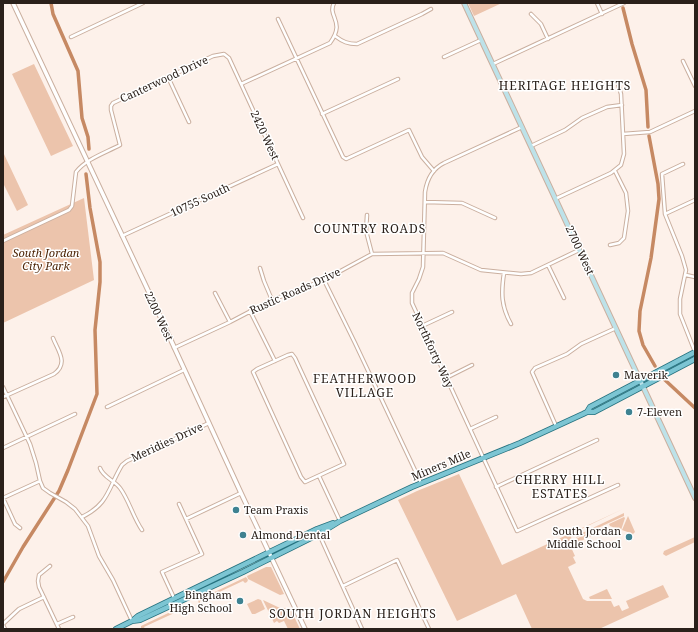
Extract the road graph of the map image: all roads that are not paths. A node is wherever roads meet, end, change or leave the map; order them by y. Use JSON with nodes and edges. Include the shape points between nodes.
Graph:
{"nodes":[{"id":1,"x":13,"y":3,"type":"edge"},
{"id":2,"x":143,"y":3,"type":"edge"},
{"id":3,"x":334,"y":3,"type":"edge"},
{"id":4,"x":464,"y":3,"type":"edge"},
{"id":5,"x":597,"y":3,"type":"edge"},
{"id":6,"x":624,"y":3,"type":"edge"},
{"id":7,"x":431,"y":8,"type":"dead end"},
{"id":8,"x":531,"y":14,"type":"dead end"},
{"id":9,"x":602,"y":14,"type":"junction"},
{"id":10,"x":278,"y":19,"type":"dead end"},
{"id":11,"x":335,"y":36,"type":"junction"},
{"id":12,"x":71,"y":37,"type":"dead end"},
{"id":13,"x":548,"y":39,"type":"junction"},
{"id":14,"x":481,"y":40,"type":"junction"},
{"id":15,"x":224,"y":54,"type":"joint"},
{"id":16,"x":444,"y":57,"type":"dead end"},
{"id":17,"x":296,"y":59,"type":"junction"},
{"id":18,"x":683,"y":61,"type":"dead end"},
{"id":19,"x":493,"y":65,"type":"junction"},
{"id":20,"x":168,"y":77,"type":"junction"},
{"id":21,"x":398,"y":78,"type":"dead end"},
{"id":22,"x":241,"y":84,"type":"junction"},
{"id":23,"x":618,"y":84,"type":"dead end"},
{"id":24,"x":695,"y":86,"type":"edge"},
{"id":25,"x":622,"y":105,"type":"junction"},
{"id":26,"x":695,"y":111,"type":"edge"},
{"id":27,"x":322,"y":114,"type":"junction"},
{"id":28,"x":189,"y":122,"type":"dead end"},
{"id":29,"x":522,"y":127,"type":"junction"},
{"id":30,"x":623,"y":134,"type":"junction"},
{"id":31,"x":531,"y":146,"type":"junction"},
{"id":32,"x":87,"y":163,"type":"junction"},
{"id":33,"x":278,"y":164,"type":"junction"},
{"id":34,"x":683,"y":164,"type":"dead end"},
{"id":35,"x":615,"y":170,"type":"junction"},
{"id":36,"x":434,"y":171,"type":"junction"},
{"id":37,"x":555,"y":199,"type":"junction"},
{"id":38,"x":695,"y":200,"type":"edge"},
{"id":39,"x":425,"y":202,"type":"junction"},
{"id":40,"x":665,"y":214,"type":"junction"},
{"id":41,"x":367,"y":215,"type":"dead end"},
{"id":42,"x":303,"y":218,"type":"dead end"},
{"id":43,"x":495,"y":218,"type":"dead end"},
{"id":44,"x":122,"y":236,"type":"junction"},
{"id":45,"x":3,"y":241,"type":"edge"},
{"id":46,"x":610,"y":245,"type":"dead end"},
{"id":47,"x":580,"y":250,"type":"junction"},
{"id":48,"x":423,"y":253,"type":"junction"},
{"id":49,"x":372,"y":254,"type":"junction"},
{"id":50,"x":548,"y":265,"type":"junction"},
{"id":51,"x":260,"y":268,"type":"dead end"},
{"id":52,"x":504,"y":273,"type":"junction"},
{"id":53,"x":686,"y":275,"type":"junction"},
{"id":54,"x":695,"y":277,"type":"edge"},
{"id":55,"x":324,"y":280,"type":"junction"},
{"id":56,"x":215,"y":293,"type":"dead end"},
{"id":57,"x":564,"y":298,"type":"dead end"},
{"id":58,"x":272,"y":300,"type":"junction"},
{"id":59,"x":250,"y":311,"type":"junction"},
{"id":60,"x":452,"y":312,"type":"dead end"},
{"id":61,"x":230,"y":322,"type":"junction"},
{"id":62,"x":511,"y":324,"type":"dead end"},
{"id":63,"x":422,"y":326,"type":"junction"},
{"id":64,"x":616,"y":328,"type":"junction"},
{"id":65,"x":52,"y":338,"type":"dead end"},
{"id":66,"x":174,"y":348,"type":"junction"},
{"id":67,"x":695,"y":352,"type":"edge"},
{"id":68,"x":695,"y":359,"type":"edge"},
{"id":69,"x":275,"y":361,"type":"junction"},
{"id":70,"x":472,"y":365,"type":"dead end"},
{"id":71,"x":184,"y":370,"type":"junction"},
{"id":72,"x":446,"y":378,"type":"junction"},
{"id":73,"x":641,"y":380,"type":"junction"},
{"id":74,"x":643,"y":386,"type":"junction"},
{"id":75,"x":3,"y":387,"type":"edge"},
{"id":76,"x":7,"y":396,"type":"junction"},
{"id":77,"x":3,"y":398,"type":"edge"},
{"id":78,"x":107,"y":407,"type":"dead end"},
{"id":79,"x":587,"y":412,"type":"junction"},
{"id":80,"x":75,"y":414,"type":"dead end"},
{"id":81,"x":496,"y":416,"type":"dead end"},
{"id":82,"x":208,"y":423,"type":"junction"},
{"id":83,"x":557,"y":426,"type":"junction"},
{"id":84,"x":470,"y":429,"type":"junction"},
{"id":85,"x":26,"y":436,"type":"junction"},
{"id":86,"x":597,"y":440,"type":"dead end"},
{"id":87,"x":3,"y":448,"type":"edge"},
{"id":88,"x":483,"y":458,"type":"junction"},
{"id":89,"x":100,"y":468,"type":"dead end"},
{"id":90,"x":319,"y":476,"type":"junction"},
{"id":91,"x":40,"y":481,"type":"junction"},
{"id":92,"x":113,"y":481,"type":"junction"},
{"id":93,"x":421,"y":483,"type":"junction"},
{"id":94,"x":618,"y":485,"type":"dead end"},
{"id":95,"x":496,"y":487,"type":"junction"},
{"id":96,"x":241,"y":493,"type":"junction"},
{"id":97,"x":3,"y":498,"type":"edge"},
{"id":98,"x":695,"y":498,"type":"edge"},
{"id":99,"x":179,"y":504,"type":"dead end"},
{"id":100,"x":82,"y":516,"type":"junction"},
{"id":101,"x":186,"y":519,"type":"junction"},
{"id":102,"x":340,"y":521,"type":"junction"},
{"id":103,"x":20,"y":528,"type":"dead end"},
{"id":104,"x":142,"y":530,"type":"dead end"},
{"id":105,"x":319,"y":534,"type":"junction"},
{"id":106,"x":269,"y":552,"type":"junction"},
{"id":107,"x":271,"y":558,"type":"junction"},
{"id":108,"x":50,"y":566,"type":"dead end"},
{"id":109,"x":343,"y":586,"type":"junction"},
{"id":110,"x":44,"y":597,"type":"junction"},
{"id":111,"x":174,"y":599,"type":"junction"},
{"id":112,"x":73,"y":617,"type":"dead end"},
{"id":113,"x":132,"y":621,"type":"junction"},
{"id":114,"x":3,"y":624,"type":"edge"},
{"id":115,"x":57,"y":624,"type":"junction"},
{"id":116,"x":5,"y":629,"type":"edge"},
{"id":117,"x":59,"y":629,"type":"edge"},
{"id":118,"x":116,"y":629,"type":"edge"},
{"id":119,"x":305,"y":629,"type":"edge"},
{"id":120,"x":362,"y":629,"type":"edge"},
{"id":121,"x":429,"y":629,"type":"edge"}],
"edges":[{"from":1,"to":32,"type":"street","name":"2200 West"},
{"from":2,"to":12,"type":"street"},
{"from":3,"to":11,"type":"street","via":[[333,14],[338,30]]},
{"from":4,"to":14,"type":"main road","name":"2700 West"},
{"from":5,"to":9,"type":"street"},
{"from":6,"to":9,"type":"street"},
{"from":7,"to":11,"type":"street","via":[[357,44],[343,42]]},
{"from":8,"to":13,"type":"street","via":[[541,24]]},
{"from":9,"to":13,"type":"street"},
{"from":10,"to":17,"type":"street"},
{"from":11,"to":17,"type":"street","via":[[330,43]]},
{"from":13,"to":19,"type":"street"},
{"from":14,"to":16,"type":"street"},
{"from":14,"to":19,"type":"main road","name":"2700 West"},
{"from":15,"to":20,"type":"street","name":"Canterwood Drive","via":[[213,56]]},
{"from":15,"to":22,"type":"street","name":"2420 West","via":[[229,58]]},
{"from":17,"to":22,"type":"street"},
{"from":17,"to":27,"type":"street"},
{"from":18,"to":24,"type":"street"},
{"from":19,"to":29,"type":"main road","name":"2700 West"},
{"from":20,"to":28,"type":"street"},
{"from":20,"to":32,"type":"street","name":"Canterwood Drive","via":[[113,103],[111,110],[120,145]]},
{"from":21,"to":27,"type":"street"},
{"from":22,"to":33,"type":"street","name":"2420 West"},
{"from":23,"to":25,"type":"street"},
{"from":25,"to":30,"type":"street"},
{"from":25,"to":31,"type":"street","via":[[607,106]]},
{"from":26,"to":30,"type":"street","via":[[650,132]]},
{"from":27,"to":36,"type":"street","via":[[341,154],[346,159],[409,130],[422,157]]},
{"from":29,"to":31,"type":"main road","name":"2700 West"},
{"from":29,"to":36,"type":"street","via":[[444,163]]},
{"from":30,"to":35,"type":"street","via":[[624,158]]},
{"from":31,"to":37,"type":"main road","name":"2700 West"},
{"from":32,"to":44,"type":"street","name":"2200 West"},
{"from":32,"to":45,"type":"street","via":[[76,172],[73,201],[69,210]]},
{"from":33,"to":42,"type":"street","name":"2420 West"},
{"from":33,"to":44,"type":"street","name":"10755 South"},
{"from":34,"to":40,"type":"street","via":[[662,174]]},
{"from":35,"to":37,"type":"street"},
{"from":35,"to":46,"type":"street","via":[[626,193],[628,211],[624,238],[619,243]]},
{"from":36,"to":39,"type":"street","name":"Northforty Way","via":[[426,186]]},
{"from":37,"to":47,"type":"main road","name":"2700 West"},
{"from":38,"to":40,"type":"street"},
{"from":39,"to":43,"type":"street","via":[[462,203]]},
{"from":39,"to":48,"type":"street","name":"Northforty Way"},
{"from":40,"to":53,"type":"street","via":[[684,261]]},
{"from":41,"to":49,"type":"street","via":[[366,231]]},
{"from":44,"to":66,"type":"street","name":"2200 West"},
{"from":47,"to":50,"type":"street","name":"Rustic Roads Drive"},
{"from":47,"to":64,"type":"main road","name":"2700 West"},
{"from":48,"to":49,"type":"street","name":"Rustic Roads Drive"},
{"from":48,"to":52,"type":"street","name":"Rustic Roads Drive","via":[[446,254],[481,270]]},
{"from":48,"to":63,"type":"street","name":"Northforty Way","via":[[422,273],[411,298]]},
{"from":49,"to":55,"type":"street","name":"Rustic Roads Drive"},
{"from":50,"to":52,"type":"street","name":"Rustic Roads Drive","via":[[528,274]]},
{"from":50,"to":57,"type":"street"},
{"from":51,"to":58,"type":"street"},
{"from":52,"to":62,"type":"street","via":[[503,306]]},
{"from":53,"to":54,"type":"street"},
{"from":53,"to":67,"type":"street","via":[[680,299],[680,314]]},
{"from":55,"to":58,"type":"street","name":"Rustic Roads Drive"},
{"from":55,"to":93,"type":"street"},
{"from":56,"to":61,"type":"street"},
{"from":58,"to":59,"type":"street","name":"Rustic Roads Drive"},
{"from":59,"to":61,"type":"street","name":"Rustic Roads Drive"},
{"from":59,"to":69,"type":"street"},
{"from":60,"to":63,"type":"street"},
{"from":61,"to":66,"type":"street","name":"Rustic Roads Drive"},
{"from":63,"to":72,"type":"street","name":"Northforty Way"},
{"from":64,"to":73,"type":"main road","name":"2700 West"},
{"from":64,"to":83,"type":"street","via":[[535,368],[532,372]]},
{"from":65,"to":76,"type":"street","via":[[61,357],[62,366],[59,370]]},
{"from":66,"to":71,"type":"street","name":"2200 West"},
{"from":67,"to":73,"type":"main road"},
{"from":68,"to":74,"type":"main road"},
{"from":69,"to":90,"type":"street","via":[[257,369],[254,372],[255,377],[305,482]]},
{"from":69,"to":90,"type":"street","via":[[292,354],[295,358],[344,464]]},
{"from":70,"to":72,"type":"street"},
{"from":71,"to":78,"type":"street"},
{"from":71,"to":82,"type":"street","name":"2200 West"},
{"from":72,"to":84,"type":"street","name":"Northforty Way"},
{"from":73,"to":74,"type":"main road","name":"2700 West"},
{"from":73,"to":79,"type":"main road","via":[[590,407]]},
{"from":74,"to":79,"type":"main road","via":[[594,412]]},
{"from":74,"to":98,"type":"main road","name":"2700 West"},
{"from":75,"to":76,"type":"street"},
{"from":76,"to":77,"type":"street"},
{"from":76,"to":85,"type":"street"},
{"from":79,"to":83,"type":"main road","name":"Miners Mile"},
{"from":80,"to":85,"type":"street"},
{"from":81,"to":84,"type":"street"},
{"from":82,"to":92,"type":"street","name":"Meridies Drive","via":[[127,461]]},
{"from":82,"to":96,"type":"street","name":"2200 West"},
{"from":83,"to":88,"type":"main road","name":"Miners Mile"},
{"from":84,"to":88,"type":"street","name":"Northforty Way"},
{"from":85,"to":87,"type":"street"},
{"from":85,"to":91,"type":"street"},
{"from":86,"to":95,"type":"street"},
{"from":88,"to":93,"type":"main road","name":"Miners Mile"},
{"from":88,"to":95,"type":"street","name":"Northforty Way"},
{"from":89,"to":92,"type":"street","via":[[102,474]]},
{"from":90,"to":102,"type":"street"},
{"from":91,"to":97,"type":"street"},
{"from":91,"to":100,"type":"street","via":[[44,488]]},
{"from":92,"to":100,"type":"street","name":"Meridies Drive","via":[[100,506]]},
{"from":92,"to":104,"type":"street","via":[[121,489]]},
{"from":93,"to":102,"type":"main road","name":"Miners Mile"},
{"from":94,"to":95,"type":"street","name":"Northforty Way","via":[[517,531]]},
{"from":96,"to":101,"type":"street"},
{"from":96,"to":106,"type":"street","name":"2200 West"},
{"from":97,"to":103,"type":"street","via":[[15,524]]},
{"from":99,"to":101,"type":"street"},
{"from":100,"to":113,"type":"street"},
{"from":101,"to":111,"type":"street","via":[[202,554],[162,572]]},
{"from":102,"to":105,"type":"main road","name":"Miners Mile"},
{"from":102,"to":106,"type":"main road","via":[[317,528]]},
{"from":105,"to":107,"type":"main road","name":"Miners Mile"},
{"from":105,"to":109,"type":"street"},
{"from":106,"to":107,"type":"street","name":"2200 West"},
{"from":106,"to":111,"type":"main road"},
{"from":107,"to":113,"type":"main road","name":"Miners Mile","via":[[140,620]]},
{"from":107,"to":119,"type":"street","name":"2200 West"},
{"from":108,"to":110,"type":"street","via":[[39,575],[39,587]]},
{"from":109,"to":120,"type":"street"},
{"from":109,"to":121,"type":"street","via":[[397,560]]},
{"from":110,"to":114,"type":"street","via":[[19,609]]},
{"from":110,"to":115,"type":"street"},
{"from":111,"to":113,"type":"main road"},
{"from":112,"to":115,"type":"street"},
{"from":113,"to":118,"type":"main road"},
{"from":114,"to":116,"type":"street"},
{"from":115,"to":117,"type":"street"}]}
